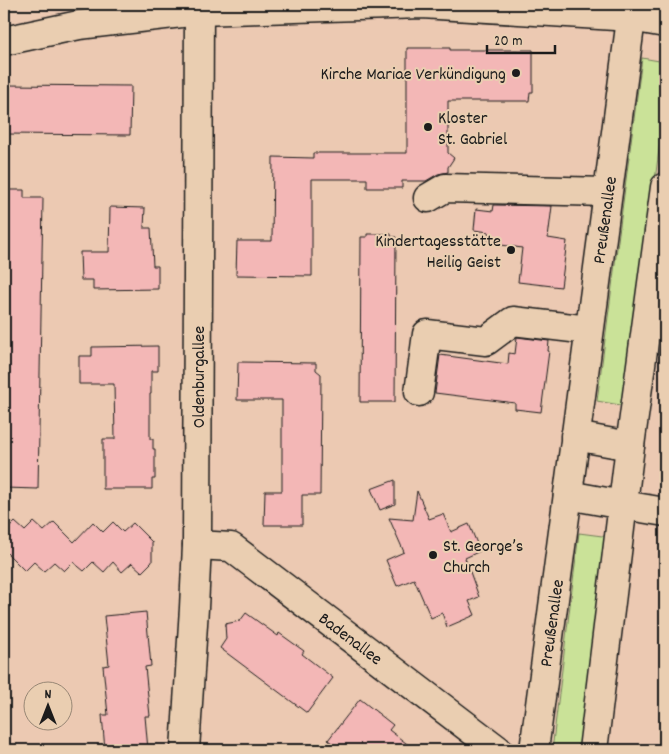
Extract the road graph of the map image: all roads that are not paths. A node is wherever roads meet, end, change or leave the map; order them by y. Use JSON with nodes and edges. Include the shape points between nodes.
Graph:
{"nodes":[{"id":1,"x":199,"y":7,"type":"edge"},
{"id":2,"x":632,"y":11,"type":"edge"},
{"id":3,"x":665,"y":22,"type":"edge"},
{"id":4,"x":4,"y":41,"type":"edge"},
{"id":5,"x":665,"y":187,"type":"edge"},
{"id":6,"x":607,"y":192,"type":"junction"},
{"id":7,"x":428,"y":198,"type":"dead end"},
{"id":8,"x":589,"y":330,"type":"junction"},
{"id":9,"x":419,"y":392,"type":"dead end"},
{"id":10,"x":575,"y":436,"type":"junction"},
{"id":11,"x":630,"y":446,"type":"junction"},
{"id":12,"x":568,"y":495,"type":"junction"},
{"id":13,"x":623,"y":505,"type":"junction"},
{"id":14,"x":665,"y":512,"type":"edge"},
{"id":15,"x":197,"y":545,"type":"junction"},
{"id":16,"x":185,"y":750,"type":"edge"},
{"id":17,"x":498,"y":750,"type":"edge"},
{"id":18,"x":534,"y":750,"type":"edge"},
{"id":19,"x":593,"y":750,"type":"edge"}],
"edges":[{"from":1,"to":2,"type":"street","via":[[422,4]]},
{"from":1,"to":4,"type":"street","via":[[79,25]]},
{"from":1,"to":15,"type":"street","name":"Oldenburgallee"},
{"from":2,"to":3,"type":"street"},
{"from":2,"to":6,"type":"street","name":"Preußenallee"},
{"from":5,"to":11,"type":"street"},
{"from":6,"to":7,"type":"street","via":[[445,188]]},
{"from":6,"to":8,"type":"street","name":"Preußenallee"},
{"from":8,"to":9,"type":"street","via":[[513,321],[486,342],[428,334]]},
{"from":8,"to":10,"type":"street","name":"Preußenallee"},
{"from":10,"to":11,"type":"street"},
{"from":10,"to":12,"type":"street","name":"Preußenallee"},
{"from":11,"to":13,"type":"street"},
{"from":12,"to":13,"type":"street"},
{"from":12,"to":18,"type":"street","name":"Preußenallee"},
{"from":13,"to":14,"type":"street"},
{"from":13,"to":19,"type":"street"},
{"from":15,"to":16,"type":"street","name":"Oldenburgallee"},
{"from":15,"to":17,"type":"street","name":"Badenallee","via":[[231,547]]}]}
